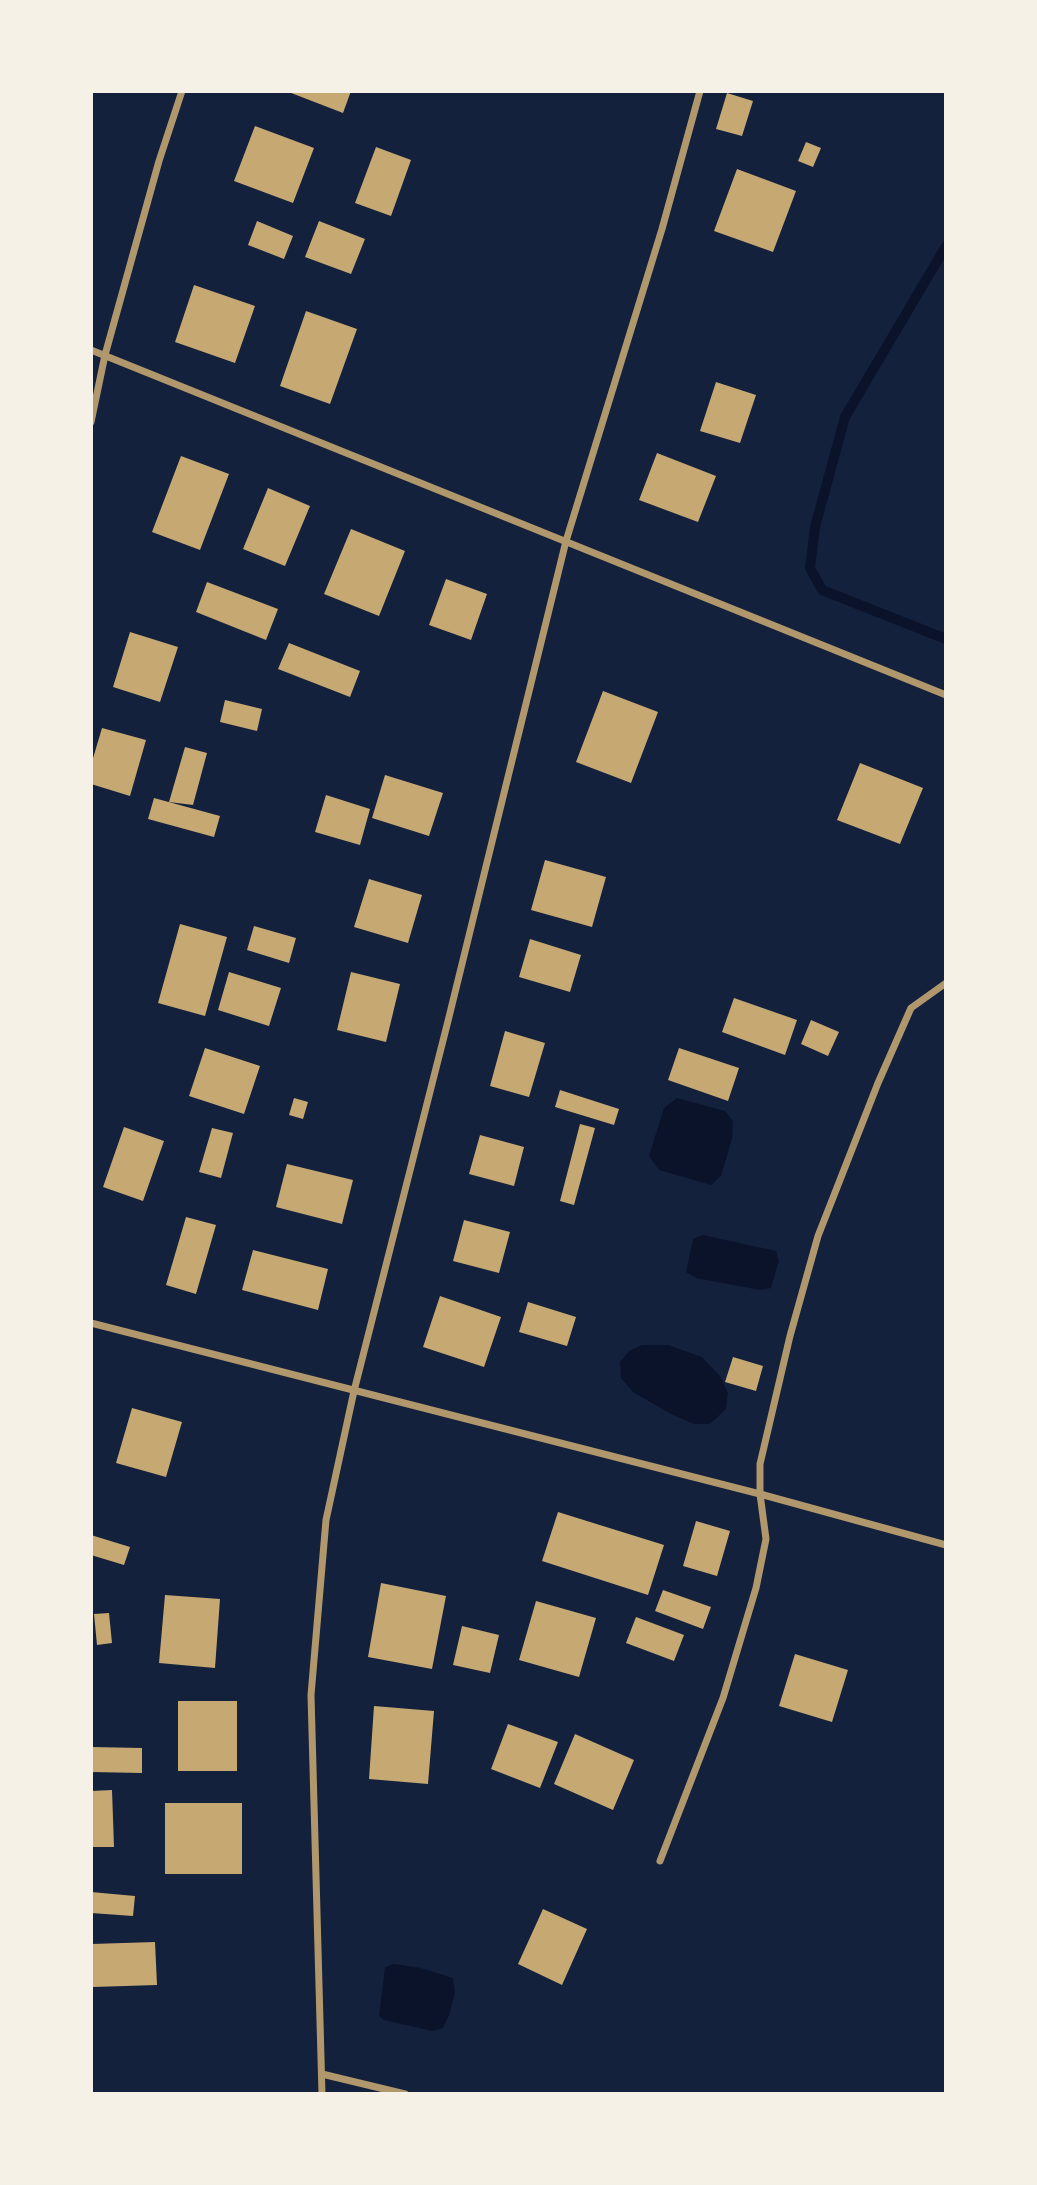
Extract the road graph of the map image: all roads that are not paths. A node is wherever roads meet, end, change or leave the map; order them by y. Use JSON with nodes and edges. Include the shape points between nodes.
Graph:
{"nodes":[{"id":1,"x":182,"y":91,"type":"edge"},
{"id":2,"x":700,"y":91,"type":"edge"},
{"id":3,"x":91,"y":351,"type":"edge"},
{"id":4,"x":105,"y":355,"type":"junction"},
{"id":5,"x":91,"y":422,"type":"edge"},
{"id":6,"x":566,"y":541,"type":"junction"},
{"id":7,"x":946,"y":695,"type":"edge"},
{"id":8,"x":946,"y":983,"type":"edge"},
{"id":9,"x":91,"y":1323,"type":"edge"},
{"id":10,"x":354,"y":1391,"type":"junction"},
{"id":11,"x":760,"y":1494,"type":"junction"},
{"id":12,"x":946,"y":1545,"type":"edge"},
{"id":13,"x":660,"y":1861,"type":"dead end"},
{"id":14,"x":322,"y":2074,"type":"junction"},
{"id":15,"x":322,"y":2094,"type":"edge"},
{"id":16,"x":405,"y":2094,"type":"edge"}],
"edges":[{"from":1,"to":4,"type":"street"},
{"from":2,"to":6,"type":"street"},
{"from":3,"to":4,"type":"street"},
{"from":4,"to":5,"type":"street"},
{"from":4,"to":6,"type":"street"},
{"from":6,"to":7,"type":"street"},
{"from":6,"to":10,"type":"street"},
{"from":8,"to":11,"type":"street","via":[[911,1009],[818,1236],[760,1464]]},
{"from":9,"to":10,"type":"street"},
{"from":10,"to":11,"type":"street"},
{"from":10,"to":14,"type":"street","via":[[326,1520],[311,1695]]},
{"from":11,"to":12,"type":"street"},
{"from":11,"to":13,"type":"street","via":[[766,1539],[756,1588],[723,1698]]},
{"from":14,"to":15,"type":"street"},
{"from":14,"to":16,"type":"street"}]}
